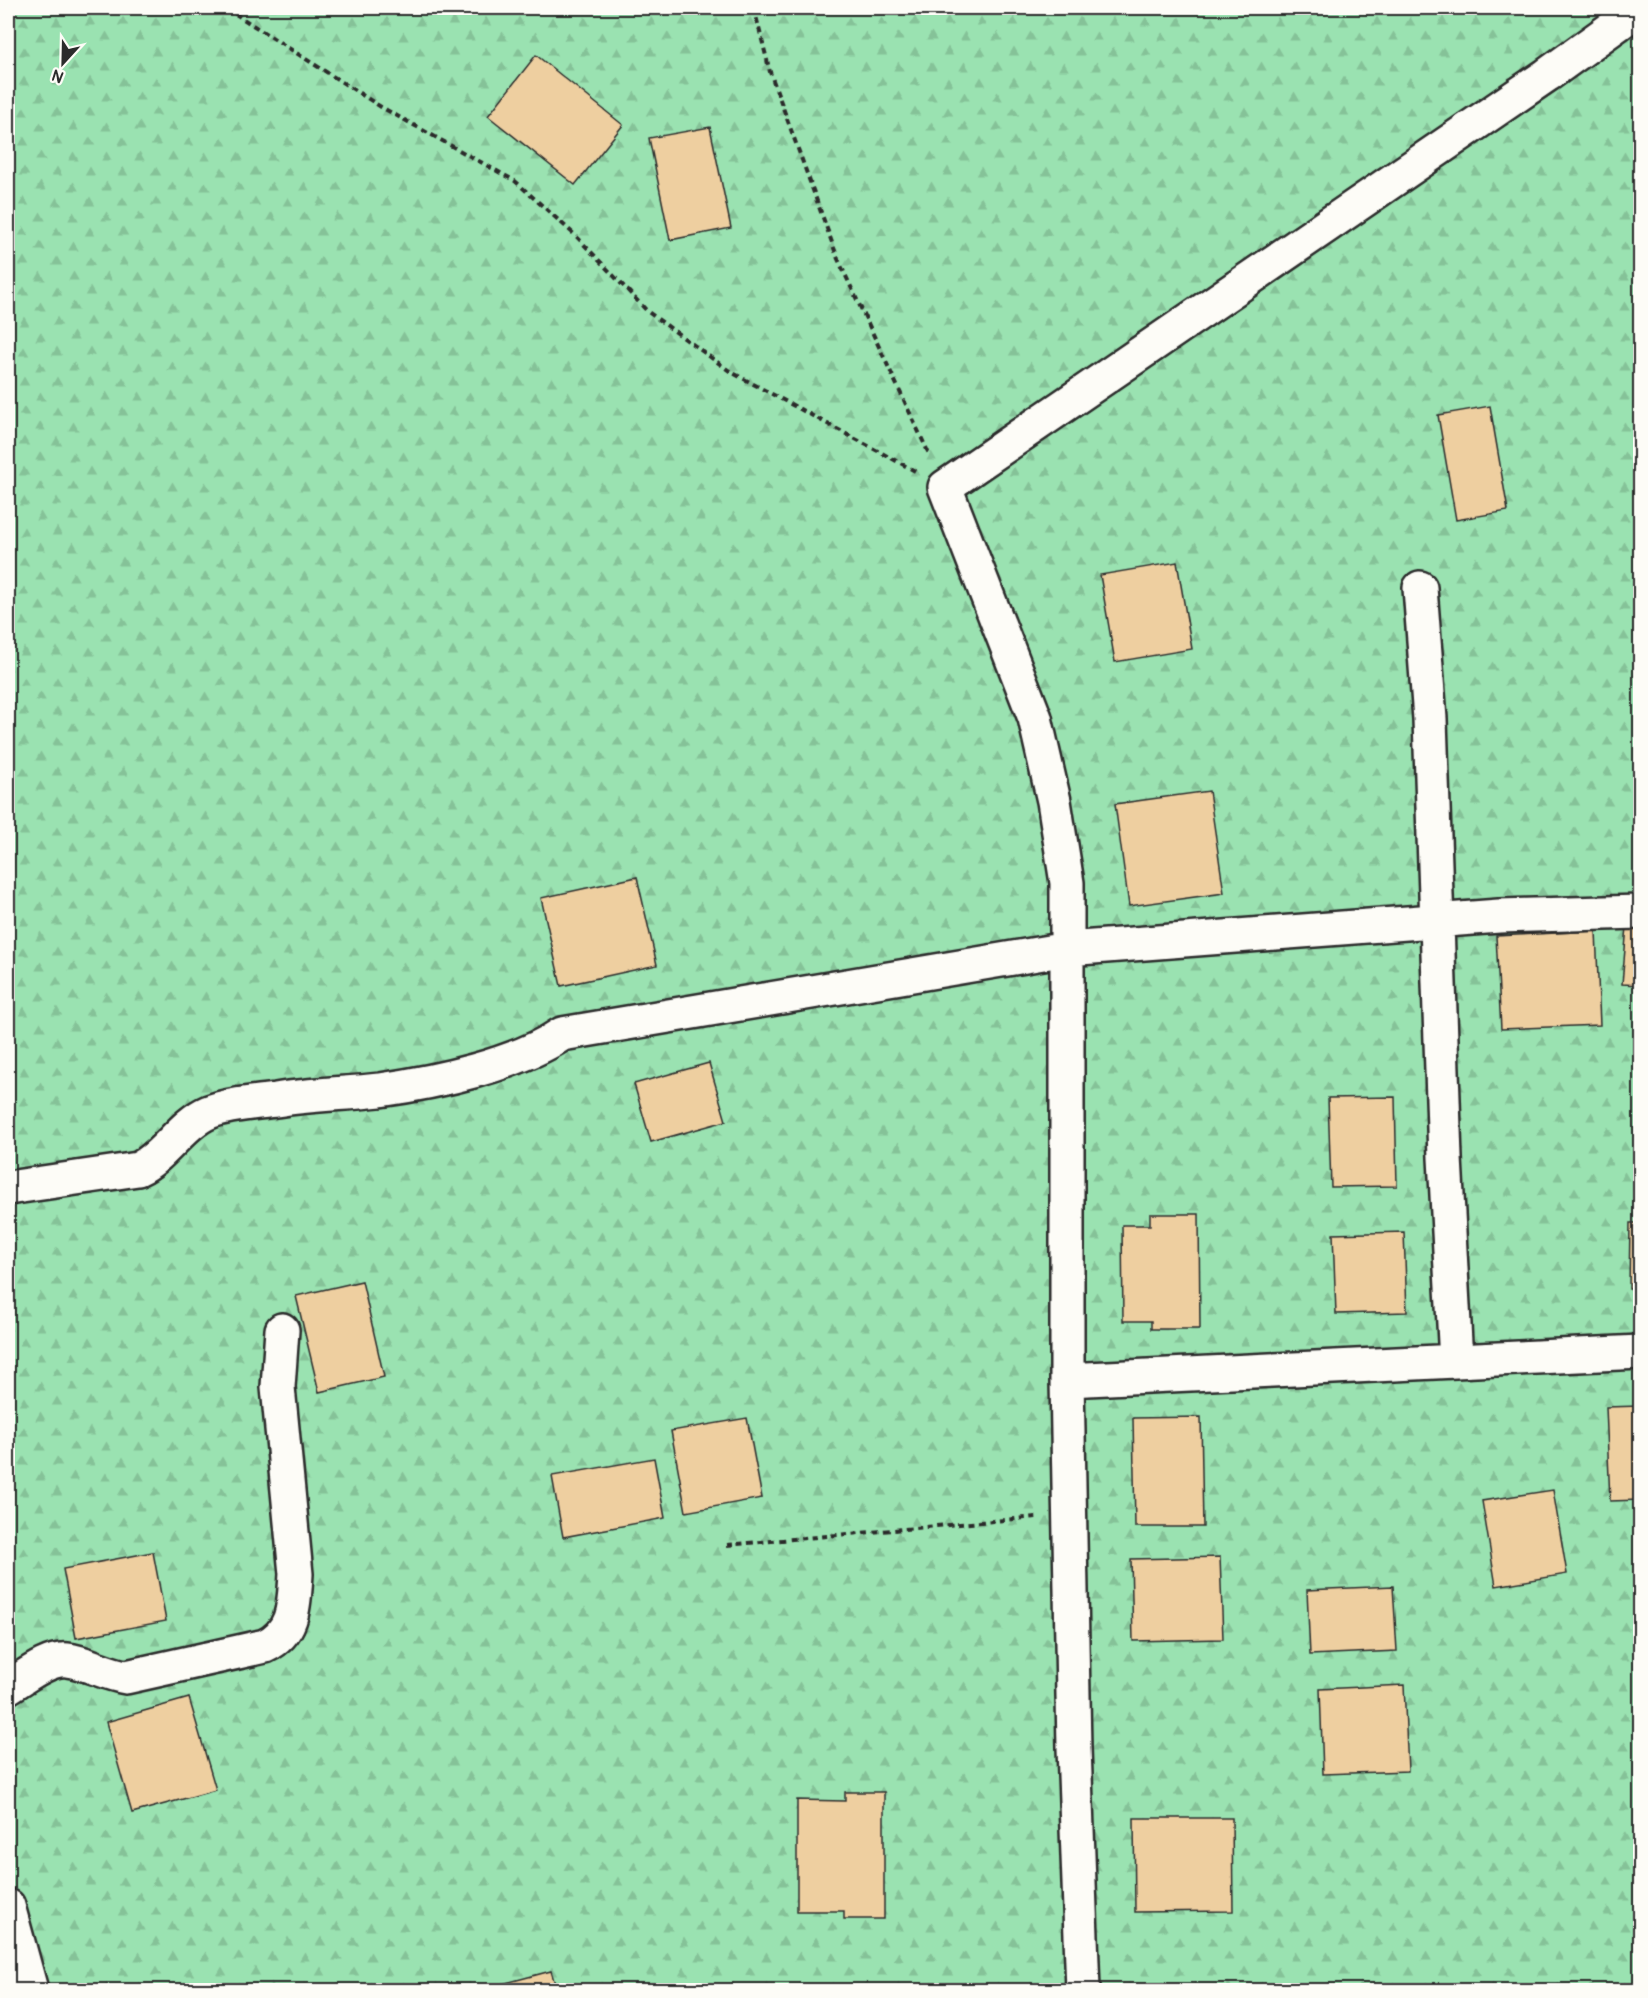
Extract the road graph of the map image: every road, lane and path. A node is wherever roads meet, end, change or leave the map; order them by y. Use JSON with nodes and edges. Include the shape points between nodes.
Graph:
{"nodes":[{"id":1,"x":226,"y":8,"type":"edge"},
{"id":2,"x":754,"y":8,"type":"edge"},
{"id":3,"x":1641,"y":8,"type":"edge"},
{"id":4,"x":945,"y":487,"type":"junction"},
{"id":5,"x":1420,"y":588,"type":"dead end"},
{"id":6,"x":1641,"y":912,"type":"edge"},
{"id":7,"x":1437,"y":922,"type":"junction"},
{"id":8,"x":1067,"y":949,"type":"junction"},
{"id":9,"x":8,"y":1188,"type":"edge"},
{"id":10,"x":282,"y":1330,"type":"dead end"},
{"id":11,"x":1641,"y":1352,"type":"edge"},
{"id":12,"x":1456,"y":1361,"type":"junction"},
{"id":13,"x":1067,"y":1380,"type":"junction"},
{"id":14,"x":1071,"y":1515,"type":"junction"},
{"id":15,"x":727,"y":1545,"type":"dead end"},
{"id":16,"x":8,"y":1687,"type":"edge"},
{"id":17,"x":8,"y":1906,"type":"edge"},
{"id":18,"x":31,"y":1990,"type":"edge"},
{"id":19,"x":1083,"y":1990,"type":"edge"}],
"edges":[{"from":1,"to":4,"type":"path","via":[[381,107],[515,181],[576,236],[648,312],[731,372]]},
{"from":2,"to":4,"type":"path","via":[[770,72],[838,259]]},
{"from":3,"to":4,"type":"street"},
{"from":4,"to":8,"type":"street","via":[[1035,718],[1068,883]]},
{"from":5,"to":7,"type":"street","via":[[1430,719]]},
{"from":6,"to":7,"type":"street"},
{"from":7,"to":8,"type":"street"},
{"from":7,"to":12,"type":"street","via":[[1444,1158]]},
{"from":8,"to":9,"type":"street","via":[[562,1034],[519,1057],[381,1089],[309,1094],[224,1108],[195,1121],[150,1163],[138,1169]]},
{"from":8,"to":13,"type":"street"},
{"from":10,"to":16,"type":"street","via":[[278,1387],[296,1574],[294,1603],[279,1640],[126,1677],[66,1660],[46,1665]]},
{"from":11,"to":12,"type":"street"},
{"from":12,"to":13,"type":"street"},
{"from":13,"to":14,"type":"street"},
{"from":14,"to":15,"type":"path"},
{"from":14,"to":19,"type":"street"},
{"from":17,"to":18,"type":"street"}]}
